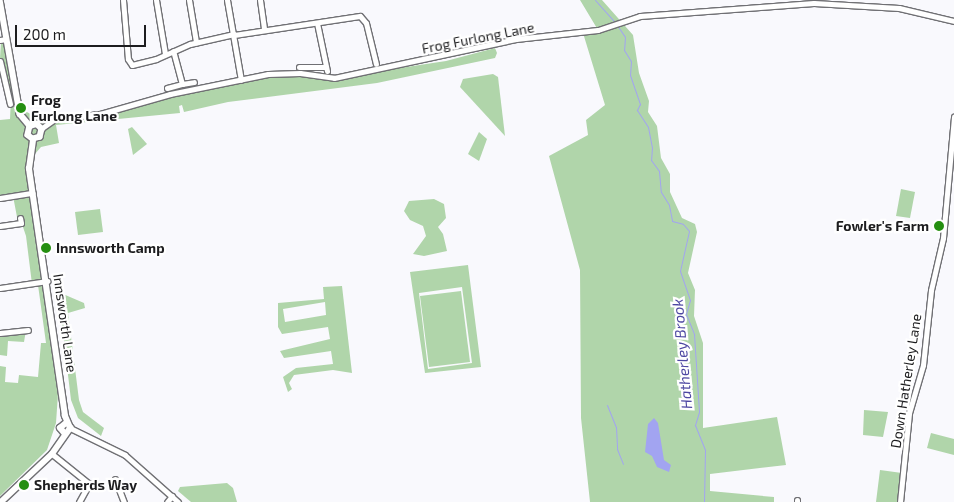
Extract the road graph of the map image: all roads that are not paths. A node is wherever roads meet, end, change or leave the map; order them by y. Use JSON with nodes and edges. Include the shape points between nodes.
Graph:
{"nodes":[{"id":1,"x":0,"y":0,"type":"edge"},
{"id":2,"x":123,"y":0,"type":"edge"},
{"id":3,"x":156,"y":0,"type":"edge"},
{"id":4,"x":189,"y":0,"type":"edge"},
{"id":5,"x":227,"y":0,"type":"edge"},
{"id":6,"x":260,"y":0,"type":"edge"},
{"id":7,"x":954,"y":21,"type":"edge"},
{"id":8,"x":317,"y":23,"type":"junction"},
{"id":9,"x":264,"y":30,"type":"junction"},
{"id":10,"x":234,"y":34,"type":"junction"},
{"id":11,"x":3,"y":39,"type":"edge"},
{"id":12,"x":196,"y":42,"type":"junction"},
{"id":13,"x":173,"y":51,"type":"junction"},
{"id":14,"x":165,"y":54,"type":"junction"},
{"id":15,"x":0,"y":61,"type":"edge"},
{"id":16,"x":376,"y":64,"type":"dead end"},
{"id":17,"x":299,"y":67,"type":"dead end"},
{"id":18,"x":241,"y":80,"type":"junction"},
{"id":19,"x":194,"y":82,"type":"dead end"},
{"id":20,"x":182,"y":84,"type":"junction"},
{"id":21,"x":168,"y":88,"type":"dead end"},
{"id":22,"x":10,"y":104,"type":"dead end"},
{"id":23,"x":954,"y":116,"type":"edge"},
{"id":24,"x":30,"y":126,"type":"junction"},
{"id":25,"x":42,"y":128,"type":"junction"},
{"id":26,"x":34,"y":139,"type":"junction"},
{"id":27,"x":32,"y":193,"type":"junction"},
{"id":28,"x":0,"y":198,"type":"edge"},
{"id":29,"x":20,"y":218,"type":"dead end"},
{"id":30,"x":0,"y":226,"type":"edge"},
{"id":31,"x":47,"y":282,"type":"junction"},
{"id":32,"x":0,"y":288,"type":"edge"},
{"id":33,"x":28,"y":330,"type":"dead end"},
{"id":34,"x":0,"y":333,"type":"edge"},
{"id":35,"x":68,"y":426,"type":"junction"},
{"id":36,"x":52,"y":454,"type":"junction"},
{"id":37,"x":114,"y":482,"type":"dead end"},
{"id":38,"x":172,"y":496,"type":"junction"},
{"id":39,"x":1,"y":502,"type":"edge"},
{"id":40,"x":79,"y":502,"type":"edge"},
{"id":41,"x":124,"y":502,"type":"edge"},
{"id":42,"x":167,"y":502,"type":"edge"},
{"id":43,"x":178,"y":502,"type":"edge"},
{"id":44,"x":900,"y":502,"type":"edge"}],
"edges":[{"from":1,"to":11,"type":"street"},
{"from":2,"to":14,"type":"street","via":[[130,64]]},
{"from":3,"to":14,"type":"street"},
{"from":4,"to":12,"type":"street"},
{"from":5,"to":10,"type":"street"},
{"from":6,"to":9,"type":"street"},
{"from":7,"to":18,"type":"street","name":"Frog Furlong Lane","via":[[899,8],[814,3],[640,16],[583,33],[509,40],[334,78],[281,72]]},
{"from":8,"to":9,"type":"street"},
{"from":8,"to":16,"type":"street","via":[[360,16],[366,23]]},
{"from":8,"to":17,"type":"street","via":[[326,69]]},
{"from":9,"to":10,"type":"street"},
{"from":10,"to":12,"type":"street"},
{"from":10,"to":18,"type":"street"},
{"from":11,"to":24,"type":"street","via":[[20,114]]},
{"from":12,"to":13,"type":"street"},
{"from":13,"to":14,"type":"street"},
{"from":13,"to":20,"type":"street"},
{"from":15,"to":22,"type":"street"},
{"from":18,"to":25,"type":"street","name":"Frog Furlong Lane","via":[[170,94],[100,114],[55,118]]},
{"from":19,"to":20,"type":"street"},
{"from":20,"to":21,"type":"street"},
{"from":23,"to":44,"type":"street","name":"Down Hatherley Lane","via":[[943,236],[931,290],[923,365],[909,413]]},
{"from":24,"to":25,"type":"street","via":[[37,124]]},
{"from":24,"to":26,"type":"street","via":[[28,134]]},
{"from":25,"to":26,"type":"street","via":[[42,135]]},
{"from":26,"to":27,"type":"street","name":"Innsworth Lane","via":[[29,161]]},
{"from":27,"to":28,"type":"street"},
{"from":27,"to":31,"type":"street","name":"Innsworth Lane"},
{"from":29,"to":30,"type":"street","via":[[21,223]]},
{"from":31,"to":32,"type":"street"},
{"from":31,"to":35,"type":"street","name":"Innsworth Lane"},
{"from":33,"to":34,"type":"street"},
{"from":35,"to":36,"type":"street","name":"Innsworth Lane","via":[[60,428],[64,433]]},
{"from":35,"to":38,"type":"street","via":[[126,455]]},
{"from":36,"to":39,"type":"street"},
{"from":36,"to":40,"type":"street","via":[[91,486]]},
{"from":37,"to":41,"type":"street"},
{"from":38,"to":42,"type":"street"},
{"from":38,"to":43,"type":"street"}]}
